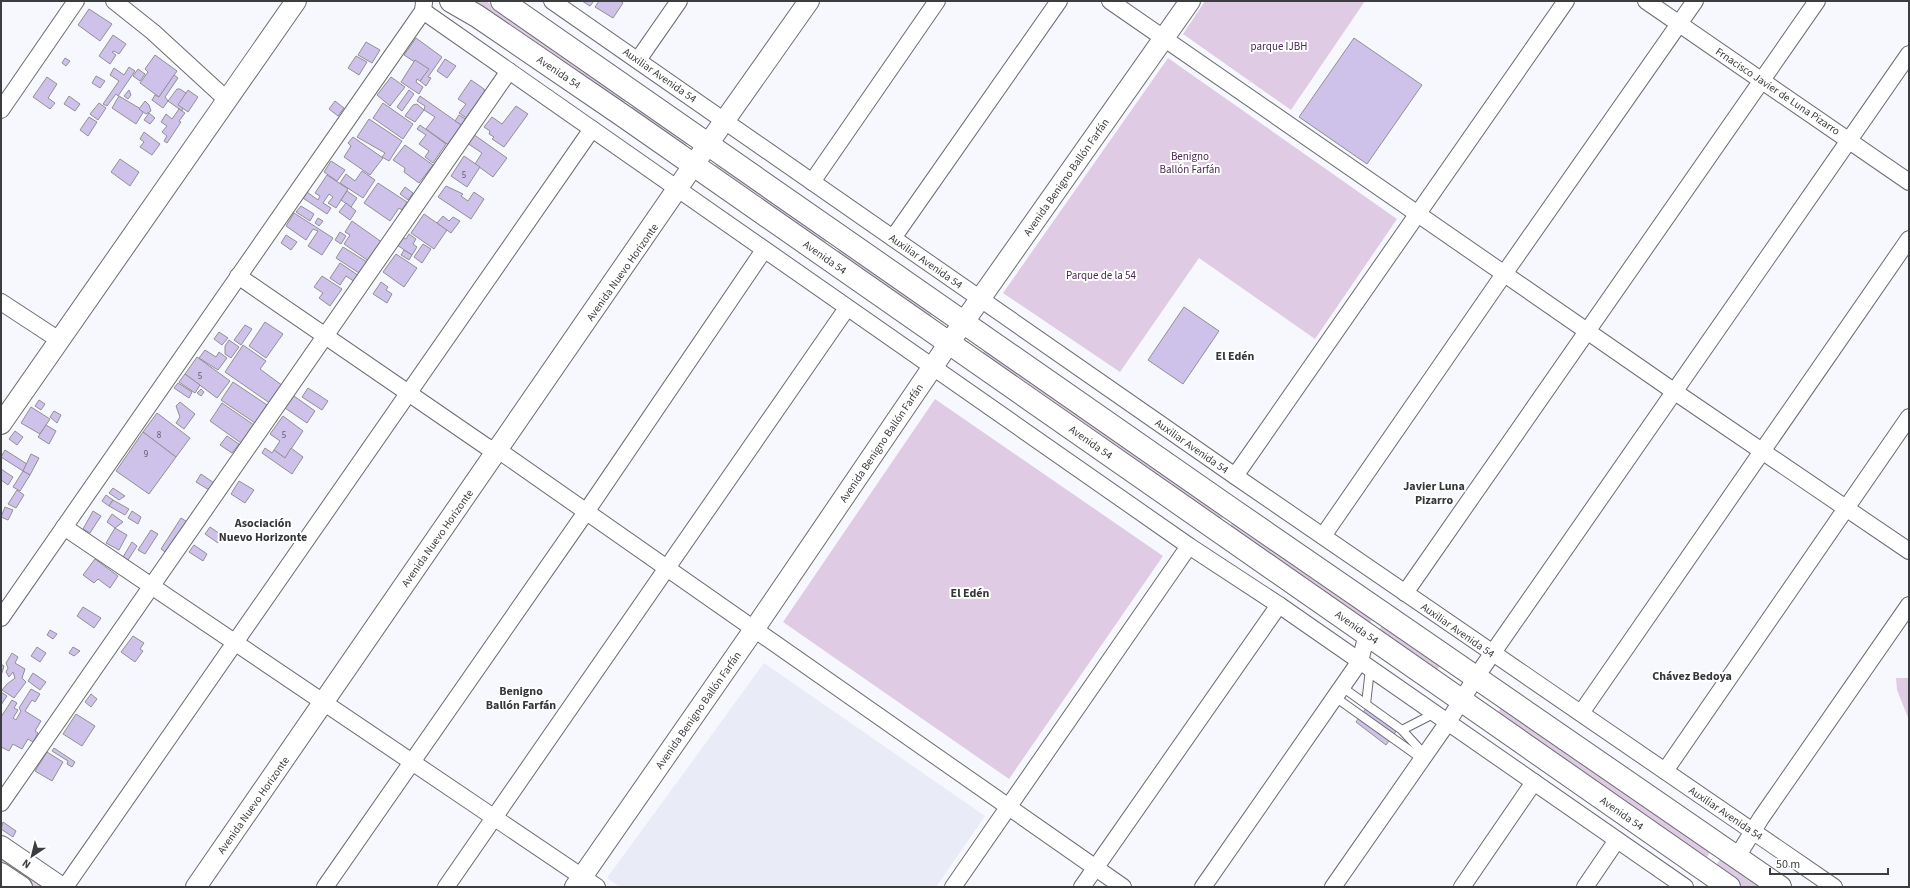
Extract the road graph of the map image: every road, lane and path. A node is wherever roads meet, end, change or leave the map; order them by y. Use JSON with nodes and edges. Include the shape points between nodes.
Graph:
{"nodes":[{"id":1,"x":76,"y":1,"type":"edge"},
{"id":2,"x":114,"y":1,"type":"edge"},
{"id":3,"x":296,"y":1,"type":"edge"},
{"id":4,"x":451,"y":1,"type":"edge"},
{"id":5,"x":502,"y":1,"type":"edge"},
{"id":6,"x":679,"y":1,"type":"edge"},
{"id":7,"x":809,"y":1,"type":"edge"},
{"id":8,"x":937,"y":1,"type":"edge"},
{"id":9,"x":1059,"y":1,"type":"edge"},
{"id":10,"x":1110,"y":1,"type":"edge"},
{"id":11,"x":1190,"y":1,"type":"edge"},
{"id":12,"x":1566,"y":1,"type":"edge"},
{"id":13,"x":1646,"y":1,"type":"edge"},
{"id":14,"x":1695,"y":1,"type":"edge"},
{"id":15,"x":1817,"y":1,"type":"edge"},
{"id":16,"x":554,"y":2,"type":"edge"},
{"id":17,"x":423,"y":6,"type":"edge"},
{"id":18,"x":1679,"y":24,"type":"junction"},
{"id":19,"x":1164,"y":38,"type":"junction"},
{"id":20,"x":1909,"y":54,"type":"edge"},
{"id":21,"x":638,"y":60,"type":"junction"},
{"id":22,"x":509,"y":71,"type":"junction"},
{"id":23,"x":1762,"y":80,"type":"junction"},
{"id":24,"x":226,"y":99,"type":"junction"},
{"id":25,"x":1,"y":110,"type":"edge"},
{"id":26,"x":726,"y":121,"type":"junction"},
{"id":27,"x":592,"y":129,"type":"junction"},
{"id":28,"x":1849,"y":140,"type":"junction"},
{"id":29,"x":708,"y":144,"type":"junction"},
{"id":30,"x":694,"y":165,"type":"junction"},
{"id":31,"x":812,"y":182,"type":"junction"},
{"id":32,"x":1909,"y":182,"type":"edge"},
{"id":33,"x":678,"y":190,"type":"junction"},
{"id":34,"x":1418,"y":215,"type":"junction"},
{"id":35,"x":893,"y":238,"type":"junction"},
{"id":36,"x":1909,"y":239,"type":"edge"},
{"id":37,"x":764,"y":250,"type":"junction"},
{"id":38,"x":1504,"y":274,"type":"junction"},
{"id":39,"x":238,"y":276,"type":"junction"},
{"id":40,"x":980,"y":299,"type":"junction"},
{"id":41,"x":1,"y":302,"type":"edge"},
{"id":42,"x":847,"y":308,"type":"junction"},
{"id":43,"x":964,"y":321,"type":"junction"},
{"id":44,"x":1588,"y":331,"type":"junction"},
{"id":45,"x":325,"y":336,"type":"junction"},
{"id":46,"x":59,"y":340,"type":"junction"},
{"id":47,"x":949,"y":342,"type":"junction"},
{"id":48,"x":932,"y":368,"type":"junction"},
{"id":49,"x":1675,"y":392,"type":"junction"},
{"id":50,"x":408,"y":393,"type":"junction"},
{"id":51,"x":1909,"y":417,"type":"edge"},
{"id":52,"x":1,"y":424,"type":"edge"},
{"id":53,"x":498,"y":450,"type":"junction"},
{"id":54,"x":1762,"y":453,"type":"junction"},
{"id":55,"x":1235,"y":476,"type":"junction"},
{"id":56,"x":1846,"y":507,"type":"junction"},
{"id":57,"x":586,"y":512,"type":"junction"},
{"id":58,"x":64,"y":527,"type":"junction"},
{"id":59,"x":1323,"y":536,"type":"junction"},
{"id":60,"x":1189,"y":546,"type":"junction"},
{"id":61,"x":1909,"y":551,"type":"edge"},
{"id":62,"x":665,"y":568,"type":"junction"},
{"id":63,"x":151,"y":586,"type":"junction"},
{"id":64,"x":1405,"y":593,"type":"junction"},
{"id":65,"x":1279,"y":605,"type":"junction"},
{"id":66,"x":1909,"y":605,"type":"edge"},
{"id":67,"x":1,"y":618,"type":"edge"},
{"id":68,"x":755,"y":628,"type":"junction"},
{"id":69,"x":1367,"y":634,"type":"junction"},
{"id":70,"x":236,"y":644,"type":"junction"},
{"id":71,"x":1493,"y":654,"type":"junction"},
{"id":72,"x":1365,"y":665,"type":"junction"},
{"id":73,"x":1476,"y":677,"type":"junction"},
{"id":74,"x":1338,"y":692,"type":"junction"},
{"id":75,"x":1461,"y":700,"type":"junction"},
{"id":76,"x":324,"y":703,"type":"junction"},
{"id":77,"x":1366,"y":704,"type":"junction"},
{"id":78,"x":1435,"y":713,"type":"junction"},
{"id":79,"x":1581,"y":713,"type":"junction"},
{"id":80,"x":1448,"y":722,"type":"junction"},
{"id":81,"x":1402,"y":730,"type":"junction"},
{"id":82,"x":1423,"y":757,"type":"junction"},
{"id":83,"x":412,"y":761,"type":"junction"},
{"id":84,"x":1665,"y":771,"type":"junction"},
{"id":85,"x":1534,"y":782,"type":"junction"},
{"id":86,"x":1,"y":803,"type":"edge"},
{"id":87,"x":1009,"y":807,"type":"junction"},
{"id":88,"x":494,"y":817,"type":"junction"},
{"id":89,"x":1753,"y":831,"type":"junction"},
{"id":90,"x":1617,"y":840,"type":"junction"},
{"id":91,"x":1,"y":846,"type":"edge"},
{"id":92,"x":1737,"y":858,"type":"junction"},
{"id":93,"x":1095,"y":868,"type":"junction"},
{"id":94,"x":1,"y":872,"type":"edge"},
{"id":95,"x":585,"y":884,"type":"edge"},
{"id":96,"x":22,"y":887,"type":"edge"},
{"id":97,"x":61,"y":887,"type":"edge"},
{"id":98,"x":65,"y":887,"type":"edge"},
{"id":99,"x":196,"y":887,"type":"edge"},
{"id":100,"x":325,"y":887,"type":"edge"},
{"id":101,"x":446,"y":887,"type":"edge"},
{"id":102,"x":953,"y":887,"type":"edge"},
{"id":103,"x":1082,"y":887,"type":"edge"},
{"id":104,"x":1123,"y":887,"type":"edge"},
{"id":105,"x":1203,"y":887,"type":"edge"},
{"id":106,"x":1333,"y":887,"type":"edge"},
{"id":107,"x":1462,"y":887,"type":"edge"},
{"id":108,"x":1585,"y":887,"type":"edge"},
{"id":109,"x":1685,"y":887,"type":"edge"},
{"id":110,"x":1729,"y":887,"type":"edge"},
{"id":111,"x":1780,"y":887,"type":"edge"},
{"id":112,"x":1834,"y":887,"type":"edge"}],
"edges":[{"from":1,"to":25,"type":"street"},
{"from":2,"to":24,"type":"street","via":[[153,32]]},
{"from":3,"to":24,"type":"street"},
{"from":4,"to":30,"type":"main road","name":"Avenida 54","via":[[477,16]]},
{"from":5,"to":29,"type":"main road"},
{"from":6,"to":21,"type":"street"},
{"from":7,"to":26,"type":"street"},
{"from":8,"to":31,"type":"street"},
{"from":9,"to":35,"type":"street"},
{"from":10,"to":19,"type":"street"},
{"from":11,"to":19,"type":"street","name":"Avenida Benigno Ballón Farfán"},
{"from":12,"to":34,"type":"street"},
{"from":13,"to":18,"type":"street","name":"Frnacisco Javier de Luna Pizarro"},
{"from":14,"to":18,"type":"street"},
{"from":15,"to":23,"type":"street"},
{"from":16,"to":21,"type":"street","name":"Auxiliar Avenida 54"},
{"from":17,"to":22,"type":"street"},
{"from":17,"to":39,"type":"street"},
{"from":18,"to":23,"type":"street","name":"Frnacisco Javier de Luna Pizarro"},
{"from":18,"to":38,"type":"street"},
{"from":19,"to":34,"type":"street"},
{"from":19,"to":40,"type":"street","name":"Avenida Benigno Ballón Farfán"},
{"from":20,"to":28,"type":"street"},
{"from":21,"to":26,"type":"street","name":"Auxiliar Avenida 54"},
{"from":22,"to":27,"type":"street"},
{"from":22,"to":45,"type":"street"},
{"from":23,"to":28,"type":"street","name":"Frnacisco Javier de Luna Pizarro"},
{"from":23,"to":44,"type":"street"},
{"from":24,"to":46,"type":"street"},
{"from":26,"to":29,"type":"street","name":"Avenida Nuevo Horizonte"},
{"from":26,"to":31,"type":"street","name":"Auxiliar Avenida 54"},
{"from":27,"to":33,"type":"street"},
{"from":27,"to":50,"type":"street"},
{"from":28,"to":32,"type":"street","name":"Frnacisco Javier de Luna Pizarro"},
{"from":28,"to":49,"type":"street"},
{"from":29,"to":30,"type":"street","name":"Avenida Nuevo Horizonte"},
{"from":29,"to":43,"type":"main road"},
{"from":30,"to":33,"type":"street","name":"Avenida Nuevo Horizonte"},
{"from":30,"to":47,"type":"main road","name":"Avenida 54"},
{"from":31,"to":35,"type":"street","name":"Auxiliar Avenida 54"},
{"from":33,"to":37,"type":"street"},
{"from":33,"to":53,"type":"street","name":"Avenida Nuevo Horizonte"},
{"from":34,"to":38,"type":"street"},
{"from":34,"to":55,"type":"street"},
{"from":35,"to":40,"type":"street","name":"Auxiliar Avenida 54"},
{"from":36,"to":54,"type":"street"},
{"from":37,"to":42,"type":"street"},
{"from":37,"to":57,"type":"street"},
{"from":38,"to":44,"type":"street"},
{"from":38,"to":59,"type":"street"},
{"from":39,"to":45,"type":"street"},
{"from":39,"to":58,"type":"street"},
{"from":40,"to":43,"type":"street","name":"Avenida Benigno Ballón Farfán"},
{"from":40,"to":55,"type":"street","name":"Auxiliar Avenida 54"},
{"from":41,"to":46,"type":"street"},
{"from":42,"to":48,"type":"street"},
{"from":42,"to":62,"type":"street"},
{"from":43,"to":47,"type":"street","name":"Avenida Benigno Ballón Farfán"},
{"from":43,"to":73,"type":"main road"},
{"from":44,"to":49,"type":"street"},
{"from":44,"to":64,"type":"street"},
{"from":45,"to":50,"type":"street"},
{"from":45,"to":63,"type":"street"},
{"from":46,"to":52,"type":"street"},
{"from":47,"to":48,"type":"street","name":"Avenida Benigno Ballón Farfán"},
{"from":47,"to":69,"type":"main road","name":"Avenida 54"},
{"from":48,"to":60,"type":"street"},
{"from":48,"to":68,"type":"street","name":"Avenida Benigno Ballón Farfán"},
{"from":49,"to":54,"type":"street"},
{"from":49,"to":71,"type":"street"},
{"from":50,"to":53,"type":"street","via":[[487,447]]},
{"from":50,"to":70,"type":"street"},
{"from":51,"to":56,"type":"street"},
{"from":53,"to":57,"type":"street"},
{"from":53,"to":76,"type":"street","name":"Avenida Nuevo Horizonte"},
{"from":54,"to":56,"type":"street"},
{"from":54,"to":79,"type":"street"},
{"from":55,"to":59,"type":"street","name":"Auxiliar Avenida 54"},
{"from":56,"to":61,"type":"street"},
{"from":56,"to":84,"type":"street"},
{"from":57,"to":62,"type":"street"},
{"from":57,"to":83,"type":"street"},
{"from":58,"to":63,"type":"street"},
{"from":58,"to":67,"type":"street"},
{"from":59,"to":64,"type":"street","name":"Auxiliar Avenida 54"},
{"from":60,"to":65,"type":"street"},
{"from":60,"to":87,"type":"street"},
{"from":62,"to":68,"type":"street"},
{"from":62,"to":88,"type":"street"},
{"from":63,"to":70,"type":"street"},
{"from":63,"to":86,"type":"street"},
{"from":64,"to":71,"type":"street","name":"Auxiliar Avenida 54"},
{"from":65,"to":72,"type":"street"},
{"from":65,"to":93,"type":"street"},
{"from":66,"to":89,"type":"street"},
{"from":68,"to":87,"type":"street"},
{"from":68,"to":95,"type":"street","name":"Avenida Benigno Ballón Farfán"},
{"from":69,"to":72,"type":"street"},
{"from":69,"to":75,"type":"main road","name":"Avenida 54"},
{"from":70,"to":76,"type":"street"},
{"from":70,"to":98,"type":"street"},
{"from":71,"to":73,"type":"street"},
{"from":71,"to":79,"type":"street","name":"Auxiliar Avenida 54"},
{"from":72,"to":74,"type":"street"},
{"from":72,"to":77,"type":"lane"},
{"from":72,"to":78,"type":"street"},
{"from":73,"to":75,"type":"street"},
{"from":73,"to":92,"type":"main road"},
{"from":74,"to":77,"type":"lane"},
{"from":74,"to":82,"type":"lane"},
{"from":74,"to":105,"type":"street"},
{"from":75,"to":80,"type":"street"},
{"from":75,"to":110,"type":"main road","name":"Avenida 54"},
{"from":76,"to":83,"type":"street"},
{"from":76,"to":99,"type":"street","name":"Avenida Nuevo Horizonte"},
{"from":77,"to":81,"type":"lane"},
{"from":78,"to":80,"type":"street"},
{"from":78,"to":81,"type":"lane"},
{"from":79,"to":84,"type":"street","name":"Auxiliar Avenida 54"},
{"from":80,"to":82,"type":"street"},
{"from":80,"to":85,"type":"street"},
{"from":81,"to":82,"type":"lane"},
{"from":82,"to":106,"type":"street"},
{"from":83,"to":88,"type":"street"},
{"from":83,"to":100,"type":"street"},
{"from":84,"to":89,"type":"street","name":"Auxiliar Avenida 54"},
{"from":85,"to":90,"type":"street"},
{"from":85,"to":107,"type":"street"},
{"from":87,"to":93,"type":"street"},
{"from":87,"to":102,"type":"street"},
{"from":88,"to":95,"type":"street"},
{"from":88,"to":101,"type":"street"},
{"from":89,"to":92,"type":"street"},
{"from":89,"to":112,"type":"street","name":"Auxiliar Avenida 54"},
{"from":90,"to":108,"type":"street"},
{"from":90,"to":109,"type":"street"},
{"from":91,"to":97,"type":"street"},
{"from":92,"to":111,"type":"main road"},
{"from":93,"to":103,"type":"street"},
{"from":93,"to":104,"type":"street"},
{"from":94,"to":96,"type":"street"}]}
